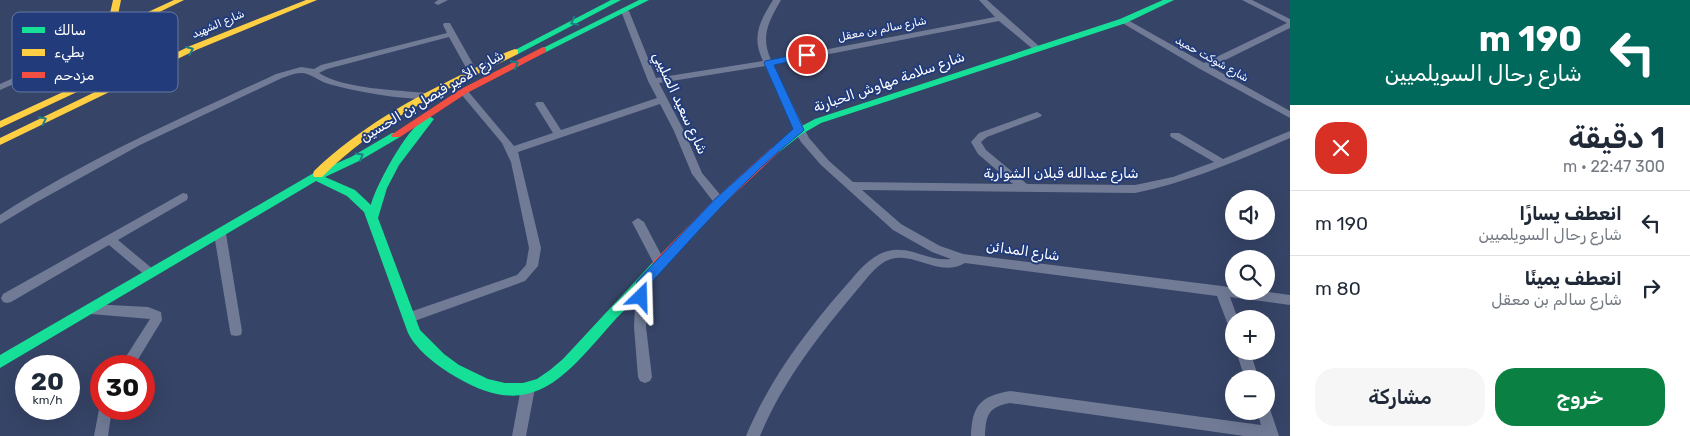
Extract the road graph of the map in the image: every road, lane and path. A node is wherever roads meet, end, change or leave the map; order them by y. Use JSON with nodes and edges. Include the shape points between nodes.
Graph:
{"nodes":[{"id":1,"x":180,"y":0,"type":"edge"},
{"id":2,"x":312,"y":0,"type":"edge"},
{"id":3,"x":617,"y":0,"type":"edge"},
{"id":4,"x":645,"y":0,"type":"edge"},
{"id":5,"x":777,"y":0,"type":"edge"},
{"id":6,"x":983,"y":0,"type":"edge"},
{"id":7,"x":1170,"y":0,"type":"edge"},
{"id":8,"x":1246,"y":0,"type":"edge"},
{"id":9,"x":117,"y":1,"type":"edge"},
{"id":10,"x":624,"y":10,"type":"junction"},
{"id":11,"x":127,"y":12,"type":"edge"},
{"id":12,"x":149,"y":12,"type":"edge"},
{"id":13,"x":1000,"y":18,"type":"junction"},
{"id":14,"x":1123,"y":21,"type":"junction"},
{"id":15,"x":1290,"y":24,"type":"edge"},
{"id":16,"x":1036,"y":48,"type":"junction"},
{"id":17,"x":178,"y":55,"type":"edge"},
{"id":18,"x":769,"y":63,"type":"junction"},
{"id":19,"x":1203,"y":67,"type":"junction"},
{"id":20,"x":315,"y":72,"type":"junction"},
{"id":21,"x":473,"y":73,"type":"junction"},
{"id":22,"x":653,"y":81,"type":"junction"},
{"id":23,"x":12,"y":82,"type":"edge"},
{"id":24,"x":0,"y":87,"type":"edge"},
{"id":25,"x":70,"y":92,"type":"edge"},
{"id":26,"x":102,"y":92,"type":"edge"},
{"id":27,"x":464,"y":92,"type":"junction"},
{"id":28,"x":426,"y":96,"type":"junction"},
{"id":29,"x":662,"y":100,"type":"junction"},
{"id":30,"x":540,"y":104,"type":"dead end"},
{"id":31,"x":439,"y":108,"type":"junction"},
{"id":32,"x":1037,"y":115,"type":"dead end"},
{"id":33,"x":1290,"y":115,"type":"edge"},
{"id":34,"x":0,"y":126,"type":"edge"},
{"id":35,"x":799,"y":130,"type":"junction"},
{"id":36,"x":559,"y":134,"type":"junction"},
{"id":37,"x":1290,"y":134,"type":"edge"},
{"id":38,"x":1175,"y":135,"type":"dead end"},
{"id":39,"x":0,"y":142,"type":"edge"},
{"id":40,"x":512,"y":150,"type":"junction"},
{"id":41,"x":1223,"y":163,"type":"junction"},
{"id":42,"x":316,"y":177,"type":"junction"},
{"id":43,"x":852,"y":186,"type":"junction"},
{"id":44,"x":1025,"y":188,"type":"junction"},
{"id":45,"x":183,"y":198,"type":"dead end"},
{"id":46,"x":719,"y":201,"type":"junction"},
{"id":47,"x":373,"y":217,"type":"junction"},
{"id":48,"x":0,"y":220,"type":"edge"},
{"id":49,"x":638,"y":222,"type":"dead end"},
{"id":50,"x":220,"y":234,"type":"junction"},
{"id":51,"x":109,"y":239,"type":"junction"},
{"id":52,"x":963,"y":258,"type":"junction"},
{"id":53,"x":660,"y":264,"type":"junction"},
{"id":54,"x":150,"y":273,"type":"junction"},
{"id":55,"x":642,"y":284,"type":"junction"},
{"id":56,"x":1222,"y":292,"type":"junction"},
{"id":57,"x":7,"y":298,"type":"dead end"},
{"id":58,"x":1290,"y":300,"type":"edge"},
{"id":59,"x":90,"y":309,"type":"junction"},
{"id":60,"x":1229,"y":310,"type":"edge"},
{"id":61,"x":409,"y":318,"type":"junction"},
{"id":62,"x":236,"y":331,"type":"dead end"},
{"id":63,"x":133,"y":355,"type":"edge"},
{"id":64,"x":0,"y":362,"type":"edge"},
{"id":65,"x":644,"y":377,"type":"dead end"},
{"id":66,"x":528,"y":388,"type":"junction"},
{"id":67,"x":103,"y":420,"type":"edge"},
{"id":68,"x":1267,"y":420,"type":"edge"},
{"id":69,"x":1272,"y":435,"type":"edge"},
{"id":70,"x":101,"y":436,"type":"edge"},
{"id":71,"x":519,"y":436,"type":"edge"},
{"id":72,"x":752,"y":436,"type":"edge"},
{"id":73,"x":978,"y":436,"type":"edge"}],
"edges":[{"from":1,"to":12,"type":"main road"},
{"from":17,"to":2,"type":"main road","name":"شارع الشهيد","one_way":true},
{"from":3,"to":21,"type":"main road","name":"شارع الأمير فيصل بن الحسين","one_way":true},
{"from":4,"to":10,"type":"main road","name":"شارع الأمير فيصل بن الحسين"},
{"from":5,"to":18,"type":"street","name":"شارع المدائن","via":[[762,29],[764,54]]},
{"from":6,"to":13,"type":"street"},
{"from":7,"to":14,"type":"main road","name":"شارع سلامة مهاوش الحبارنة"},
{"from":8,"to":15,"type":"street"},
{"from":9,"to":11,"type":"main road"},
{"from":10,"to":22,"type":"street","name":"شارع سعيد الصليبي"},
{"from":27,"to":10,"type":"main road","name":"شارع الأمير فيصل بن الحسين","one_way":true},
{"from":13,"to":16,"type":"street"},
{"from":13,"to":18,"type":"street","name":"شارع سالم بن معقل"},
{"from":14,"to":16,"type":"main road","name":"شارع سلامة مهاوش الحبارنة"},
{"from":14,"to":19,"type":"street","name":"شارع شوكت حميد"},
{"from":15,"to":19,"type":"street"},
{"from":16,"to":35,"type":"main road","name":"شارع سلامة مهاوش الحبارنة"},
{"from":18,"to":22,"type":"street","name":"شارع سالم بن معقل"},
{"from":18,"to":35,"type":"street","name":"شارع المدائن"},
{"from":19,"to":33,"type":"street","name":"شارع شوكت حميد"},
{"from":20,"to":21,"type":"street","via":[[449,29]]},
{"from":20,"to":28,"type":"street","via":[[318,78],[333,83]]},
{"from":20,"to":48,"type":"street","via":[[301,70],[279,76],[147,137]]},
{"from":21,"to":28,"type":"main road","name":"شارع الأمير فيصل بن الحسين"},
{"from":22,"to":29,"type":"street","name":"شارع سعيد الصليبي"},
{"from":23,"to":24,"type":"street"},
{"from":25,"to":34,"type":"main road"},
{"from":39,"to":26,"type":"main road","name":"شارع الشهيد","one_way":true},
{"from":27,"to":31,"type":"main road","name":"شارع الأمير فيصل بن الحسين"},
{"from":27,"to":40,"type":"street"},
{"from":28,"to":42,"type":"main road","name":"شارع الأمير فيصل بن الحسين","via":[[355,140]]},
{"from":29,"to":36,"type":"street"},
{"from":29,"to":46,"type":"street","name":"شارع سعيد الصليبي","via":[[697,174]]},
{"from":30,"to":36,"type":"street"},
{"from":42,"to":31,"type":"main road","name":"شارع الأمير فيصل بن الحسين","one_way":true,"via":[[356,159]]},
{"from":31,"to":47,"type":"main road","via":[[386,172]]},
{"from":32,"to":44,"type":"street","via":[[984,135],[976,142],[982,152]]},
{"from":35,"to":43,"type":"street","name":"شارع المدائن","via":[[825,163]]},
{"from":35,"to":46,"type":"main road","name":"شارع سلامة مهاوش الحبارنة"},
{"from":36,"to":40,"type":"street"},
{"from":37,"to":41,"type":"street","name":"شارع عبدالله قبلان الشواربة"},
{"from":38,"to":41,"type":"street"},
{"from":40,"to":61,"type":"street","via":[[535,248],[532,266],[521,278]]},
{"from":41,"to":44,"type":"street","name":"شارع عبدالله قبلان الشواربة","via":[[1184,179],[1135,189]]},
{"from":42,"to":47,"type":"main road","name":"شارع سلامة مهاوش الحبارنة","via":[[358,198]]},
{"from":42,"to":50,"type":"main road","name":"شارع الأمير فيصل بن الحسين"},
{"from":43,"to":44,"type":"street","name":"شارع عبدالله قبلان الشواربة"},
{"from":43,"to":52,"type":"street","name":"شارع المدائن","via":[[897,227],[936,250]]},
{"from":45,"to":51,"type":"street"},
{"from":46,"to":53,"type":"main road","name":"شارع سلامة مهاوش الحبارنة"},
{"from":47,"to":61,"type":"main road","name":"شارع سلامة مهاوش الحبارنة"},
{"from":49,"to":53,"type":"street"},
{"from":50,"to":54,"type":"main road","name":"شارع الأمير فيصل بن الحسين"},
{"from":50,"to":62,"type":"street"},
{"from":51,"to":54,"type":"street"},
{"from":51,"to":57,"type":"street"},
{"from":52,"to":56,"type":"street","name":"شارع المدائن"},
{"from":52,"to":72,"type":"street","via":[[955,264],[946,264],[914,255],[896,254],[880,260],[868,270],[789,366]]},
{"from":53,"to":55,"type":"main road","name":"شارع سلامة مهاوش الحبارنة"},
{"from":54,"to":59,"type":"main road","name":"شارع الأمير فيصل بن الحسين"},
{"from":55,"to":65,"type":"street","via":[[640,327]]},
{"from":55,"to":66,"type":"main road","name":"شارع سلامة مهاوش الحبارنة","via":[[568,363],[550,378]]},
{"from":56,"to":58,"type":"street","name":"شارع المدائن"},
{"from":56,"to":60,"type":"street"},
{"from":59,"to":63,"type":"street","via":[[148,312],[156,316]]},
{"from":59,"to":64,"type":"main road","name":"شارع الأمير فيصل بن الحسين"},
{"from":61,"to":66,"type":"main road","name":"شارع سلامة مهاوش الحبارنة","via":[[427,350],[451,368],[492,384]]},
{"from":66,"to":71,"type":"street"},
{"from":67,"to":70,"type":"street"},
{"from":68,"to":69,"type":"street"},
{"from":69,"to":73,"type":"street","via":[[1010,397],[992,401],[981,411]]}]}
